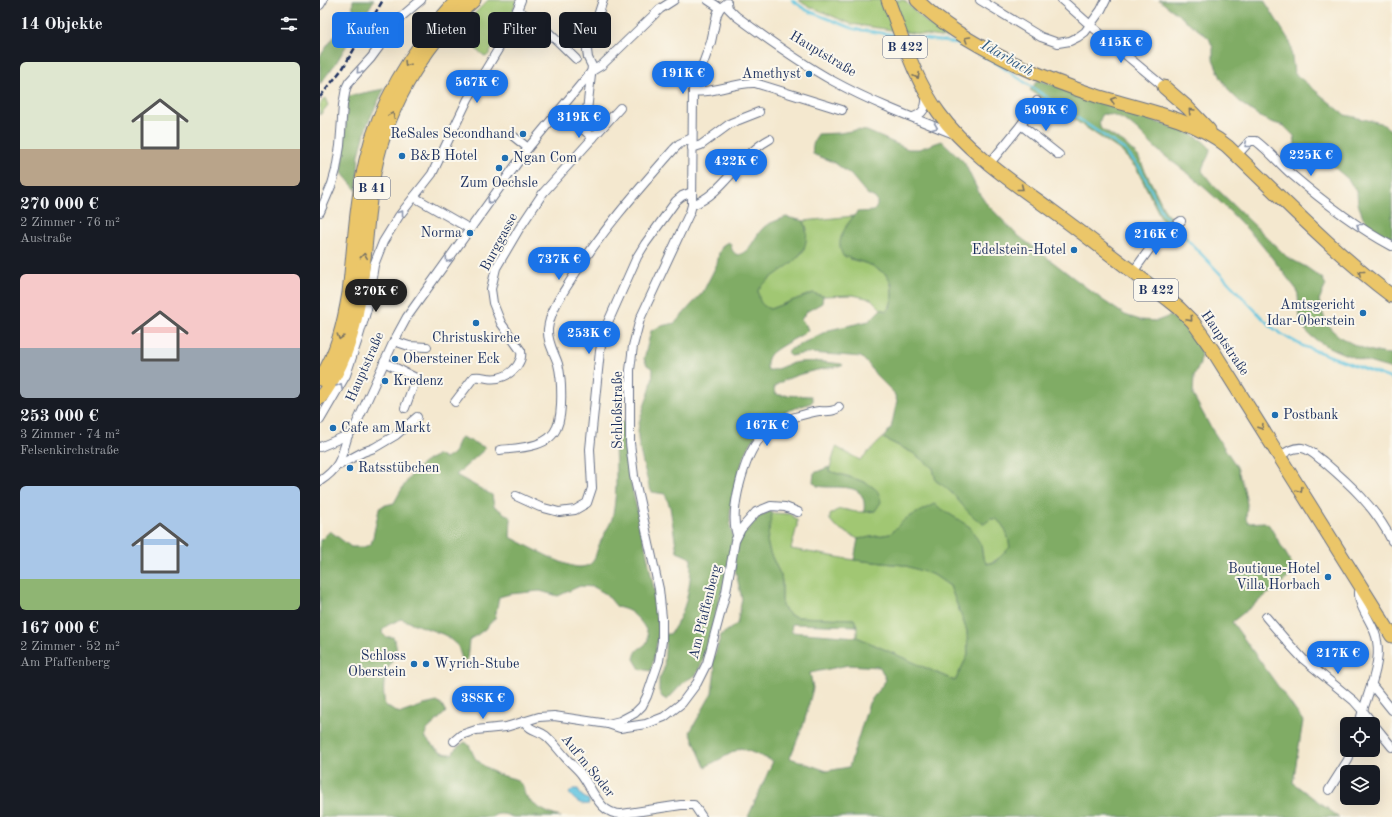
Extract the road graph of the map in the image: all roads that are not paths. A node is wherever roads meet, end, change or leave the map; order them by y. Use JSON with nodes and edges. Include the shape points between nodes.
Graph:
{"nodes":[{"id":1,"x":323,"y":0,"type":"edge"},
{"id":2,"x":421,"y":0,"type":"edge"},
{"id":3,"x":456,"y":0,"type":"edge"},
{"id":4,"x":474,"y":0,"type":"edge"},
{"id":5,"x":522,"y":0,"type":"edge"},
{"id":6,"x":602,"y":0,"type":"edge"},
{"id":7,"x":674,"y":0,"type":"edge"},
{"id":8,"x":708,"y":0,"type":"edge"},
{"id":9,"x":888,"y":0,"type":"edge"},
{"id":10,"x":917,"y":0,"type":"edge"},
{"id":11,"x":980,"y":0,"type":"edge"},
{"id":12,"x":1062,"y":0,"type":"edge"},
{"id":13,"x":1106,"y":0,"type":"edge"},
{"id":14,"x":725,"y":4,"type":"edge"},
{"id":15,"x":320,"y":5,"type":"edge"},
{"id":16,"x":517,"y":10,"type":"junction"},
{"id":17,"x":1090,"y":25,"type":"junction"},
{"id":18,"x":576,"y":59,"type":"dead end"},
{"id":19,"x":592,"y":71,"type":"junction"},
{"id":20,"x":1164,"y":87,"type":"junction"},
{"id":21,"x":693,"y":91,"type":"junction"},
{"id":22,"x":926,"y":92,"type":"junction"},
{"id":23,"x":1037,"y":101,"type":"dead end"},
{"id":24,"x":620,"y":108,"type":"dead end"},
{"id":25,"x":842,"y":110,"type":"dead end"},
{"id":26,"x":587,"y":111,"type":"dead end"},
{"id":27,"x":1150,"y":111,"type":"junction"},
{"id":28,"x":759,"y":112,"type":"dead end"},
{"id":29,"x":913,"y":117,"type":"junction"},
{"id":30,"x":577,"y":124,"type":"dead end"},
{"id":31,"x":1020,"y":125,"type":"junction"},
{"id":32,"x":957,"y":135,"type":"junction"},
{"id":33,"x":513,"y":136,"type":"dead end"},
{"id":34,"x":1216,"y":137,"type":"junction"},
{"id":35,"x":593,"y":138,"type":"junction"},
{"id":36,"x":692,"y":138,"type":"junction"},
{"id":37,"x":770,"y":139,"type":"dead end"},
{"id":38,"x":528,"y":148,"type":"junction"},
{"id":39,"x":692,"y":148,"type":"junction"},
{"id":40,"x":1059,"y":155,"type":"dead end"},
{"id":41,"x":1237,"y":155,"type":"junction"},
{"id":42,"x":990,"y":164,"type":"junction"},
{"id":43,"x":692,"y":192,"type":"junction"},
{"id":44,"x":414,"y":197,"type":"junction"},
{"id":45,"x":692,"y":206,"type":"junction"},
{"id":46,"x":320,"y":212,"type":"edge"},
{"id":47,"x":1180,"y":222,"type":"dead end"},
{"id":48,"x":470,"y":228,"type":"junction"},
{"id":49,"x":1392,"y":246,"type":"edge"},
{"id":50,"x":1133,"y":272,"type":"junction"},
{"id":51,"x":1392,"y":296,"type":"edge"},
{"id":52,"x":394,"y":341,"type":"junction"},
{"id":53,"x":427,"y":348,"type":"dead end"},
{"id":54,"x":384,"y":362,"type":"junction"},
{"id":55,"x":320,"y":379,"type":"edge"},
{"id":56,"x":320,"y":398,"type":"edge"},
{"id":57,"x":455,"y":402,"type":"dead end"},
{"id":58,"x":839,"y":407,"type":"dead end"},
{"id":59,"x":405,"y":408,"type":"dead end"},
{"id":60,"x":417,"y":417,"type":"dead end"},
{"id":61,"x":320,"y":420,"type":"edge"},
{"id":62,"x":348,"y":435,"type":"junction"},
{"id":63,"x":320,"y":447,"type":"edge"},
{"id":64,"x":500,"y":450,"type":"dead end"},
{"id":65,"x":1279,"y":457,"type":"junction"},
{"id":66,"x":339,"y":465,"type":"junction"},
{"id":67,"x":320,"y":481,"type":"edge"},
{"id":68,"x":516,"y":496,"type":"dead end"},
{"id":69,"x":798,"y":512,"type":"dead end"},
{"id":70,"x":737,"y":536,"type":"junction"},
{"id":71,"x":1392,"y":540,"type":"edge"},
{"id":72,"x":1363,"y":589,"type":"junction"},
{"id":73,"x":1266,"y":617,"type":"dead end"},
{"id":74,"x":1392,"y":636,"type":"edge"},
{"id":75,"x":1371,"y":684,"type":"junction"},
{"id":76,"x":1362,"y":710,"type":"junction"},
{"id":77,"x":1392,"y":710,"type":"edge"},
{"id":78,"x":1360,"y":717,"type":"edge"},
{"id":79,"x":524,"y":721,"type":"junction"},
{"id":80,"x":608,"y":724,"type":"junction"},
{"id":81,"x":454,"y":741,"type":"dead end"},
{"id":82,"x":1392,"y":747,"type":"edge"},
{"id":83,"x":1349,"y":757,"type":"edge"},
{"id":84,"x":1329,"y":790,"type":"dead end"},
{"id":85,"x":702,"y":817,"type":"edge"}],
"edges":[{"from":1,"to":15,"type":"street"},
{"from":2,"to":46,"type":"street","one_way":true,"via":[[401,17],[346,88],[336,170]]},
{"from":3,"to":55,"type":"main road","number":"B 41","one_way":true,"via":[[416,50],[394,86],[371,140],[363,175],[346,311],[337,345]]},
{"from":56,"to":4,"type":"main road","number":"B 41","one_way":true,"via":[[339,368],[354,325],[362,280],[373,180],[384,134],[423,59],[447,27]]},
{"from":5,"to":16,"type":"street"},
{"from":6,"to":19,"type":"street","via":[[587,50]]},
{"from":7,"to":19,"type":"street","name":"Hauptstraße"},
{"from":8,"to":14,"type":"street","name":"Hauptstraße"},
{"from":9,"to":22,"type":"main road","number":"B 422","one_way":true,"via":[[908,56]]},
{"from":27,"to":10,"type":"main road","number":"B 422","one_way":true,"via":[[1076,89],[1026,69],[960,35]]},
{"from":11,"to":17,"type":"street","via":[[1041,37],[1058,43],[1078,37]]},
{"from":12,"to":17,"type":"street"},
{"from":13,"to":17,"type":"street"},
{"from":14,"to":21,"type":"street","name":"Schloßstraße","via":[[717,14],[711,42]]},
{"from":14,"to":29,"type":"street","name":"Hauptstraße","via":[[736,16],[832,80]]},
{"from":16,"to":18,"type":"street","via":[[540,24]]},
{"from":16,"to":44,"type":"street","via":[[501,46],[468,99],[432,174]]},
{"from":17,"to":20,"type":"street"},
{"from":19,"to":26,"type":"street"},
{"from":19,"to":38,"type":"street","name":"Hauptstraße"},
{"from":20,"to":27,"type":"main road","via":[[1170,97],[1169,104],[1162,109]]},
{"from":34,"to":20,"type":"main road","one_way":true},
{"from":21,"to":25,"type":"street","via":[[755,83]]},
{"from":21,"to":36,"type":"street","name":"Schloßstraße"},
{"from":22,"to":29,"type":"street","via":[[925,108],[921,114]]},
{"from":22,"to":32,"type":"main road","number":"B 422","via":[[939,114]]},
{"from":23,"to":31,"type":"street"},
{"from":24,"to":35,"type":"street","name":"Burggasse"},
{"from":27,"to":34,"type":"main road","number":"B 422"},
{"from":28,"to":39,"type":"street","via":[[731,123],[701,145]]},
{"from":29,"to":32,"type":"street","name":"Hauptstraße","one_way":true},
{"from":30,"to":35,"type":"street"},
{"from":31,"to":40,"type":"street"},
{"from":31,"to":42,"type":"street"},
{"from":32,"to":42,"type":"main road","name":"Hauptstraße","number":"B 422"},
{"from":33,"to":38,"type":"street"},
{"from":34,"to":41,"type":"main road","number":"B 422"},
{"from":35,"to":57,"type":"street","name":"Burggasse","via":[[537,202],[502,257],[493,277],[493,302],[501,323],[521,351],[520,361],[504,377],[474,377]]},
{"from":36,"to":39,"type":"street","name":"Schloßstraße"},
{"from":36,"to":64,"type":"street","via":[[674,149],[622,211],[575,273],[555,307],[548,335],[560,381],[560,415],[554,433],[535,444]]},
{"from":37,"to":45,"type":"street","via":[[738,165],[711,195]]},
{"from":38,"to":48,"type":"street","name":"Hauptstraße","one_way":true},
{"from":39,"to":43,"type":"street","name":"Schloßstraße"},
{"from":49,"to":41,"type":"street","one_way":true,"via":[[1362,228],[1322,198],[1256,141],[1250,141]]},
{"from":51,"to":41,"type":"main road","number":"B 422","one_way":true,"via":[[1353,266],[1302,220]]},
{"from":42,"to":50,"type":"main road","name":"Hauptstraße","number":"B 422","one_way":true},
{"from":43,"to":45,"type":"street","name":"Schloßstraße"},
{"from":43,"to":68,"type":"street","via":[[676,201],[645,244],[604,331],[590,449],[592,488],[587,503],[575,510],[559,512]]},
{"from":44,"to":48,"type":"street"},
{"from":61,"to":44,"type":"street","one_way":true,"via":[[346,376],[367,309],[374,265],[383,242]]},
{"from":45,"to":80,"type":"street","name":"Schloßstraße","via":[[640,320],[630,370],[630,443],[634,476],[661,603],[662,641],[659,661],[642,706],[626,718]]},
{"from":47,"to":50,"type":"street","via":[[1159,236]]},
{"from":48,"to":52,"type":"street","name":"Hauptstraße","one_way":true,"via":[[407,317]]},
{"from":50,"to":65,"type":"main road","name":"Hauptstraße","number":"B 422","one_way":true,"via":[[1180,308],[1193,322]]},
{"from":52,"to":53,"type":"street"},
{"from":52,"to":54,"type":"street","name":"Hauptstraße"},
{"from":54,"to":59,"type":"street","via":[[416,378]]},
{"from":54,"to":62,"type":"street","name":"Hauptstraße","via":[[357,425]]},
{"from":58,"to":70,"type":"street","name":"Am Pfaffenberg","via":[[833,411],[815,412],[795,418],[772,428],[760,438],[747,462],[740,483],[735,510]]},
{"from":60,"to":66,"type":"street","via":[[396,435]]},
{"from":62,"to":63,"type":"street"},
{"from":62,"to":66,"type":"street"},
{"from":65,"to":71,"type":"street","via":[[1290,450],[1300,448],[1318,457],[1362,498],[1378,516]]},
{"from":65,"to":72,"type":"main road","name":"Hauptstraße","number":"B 422","one_way":true},
{"from":66,"to":67,"type":"street"},
{"from":69,"to":70,"type":"street","name":"Am Pfaffenberg","via":[[778,506],[763,509],[744,524]]},
{"from":70,"to":80,"type":"street","name":"Am Pfaffenberg","via":[[712,647],[703,674],[697,683],[682,703],[656,721],[620,728]]},
{"from":72,"to":74,"type":"main road","name":"Hauptstraße","number":"B 422"},
{"from":72,"to":75,"type":"street","via":[[1359,592],[1360,599],[1376,635],[1378,647]]},
{"from":73,"to":76,"type":"street","via":[[1303,658]]},
{"from":75,"to":76,"type":"street"},
{"from":75,"to":77,"type":"street"},
{"from":76,"to":78,"type":"street"},
{"from":76,"to":82,"type":"street"},
{"from":79,"to":80,"type":"street","name":"Schloßstraße","via":[[554,716]]},
{"from":79,"to":81,"type":"street","name":"Schloßstraße","via":[[506,727],[476,730],[461,735]]},
{"from":79,"to":85,"type":"street","name":"Auf'm Soder","via":[[531,729],[548,737],[582,774],[597,799],[609,811],[622,814],[694,804]]},
{"from":83,"to":84,"type":"street"}]}
